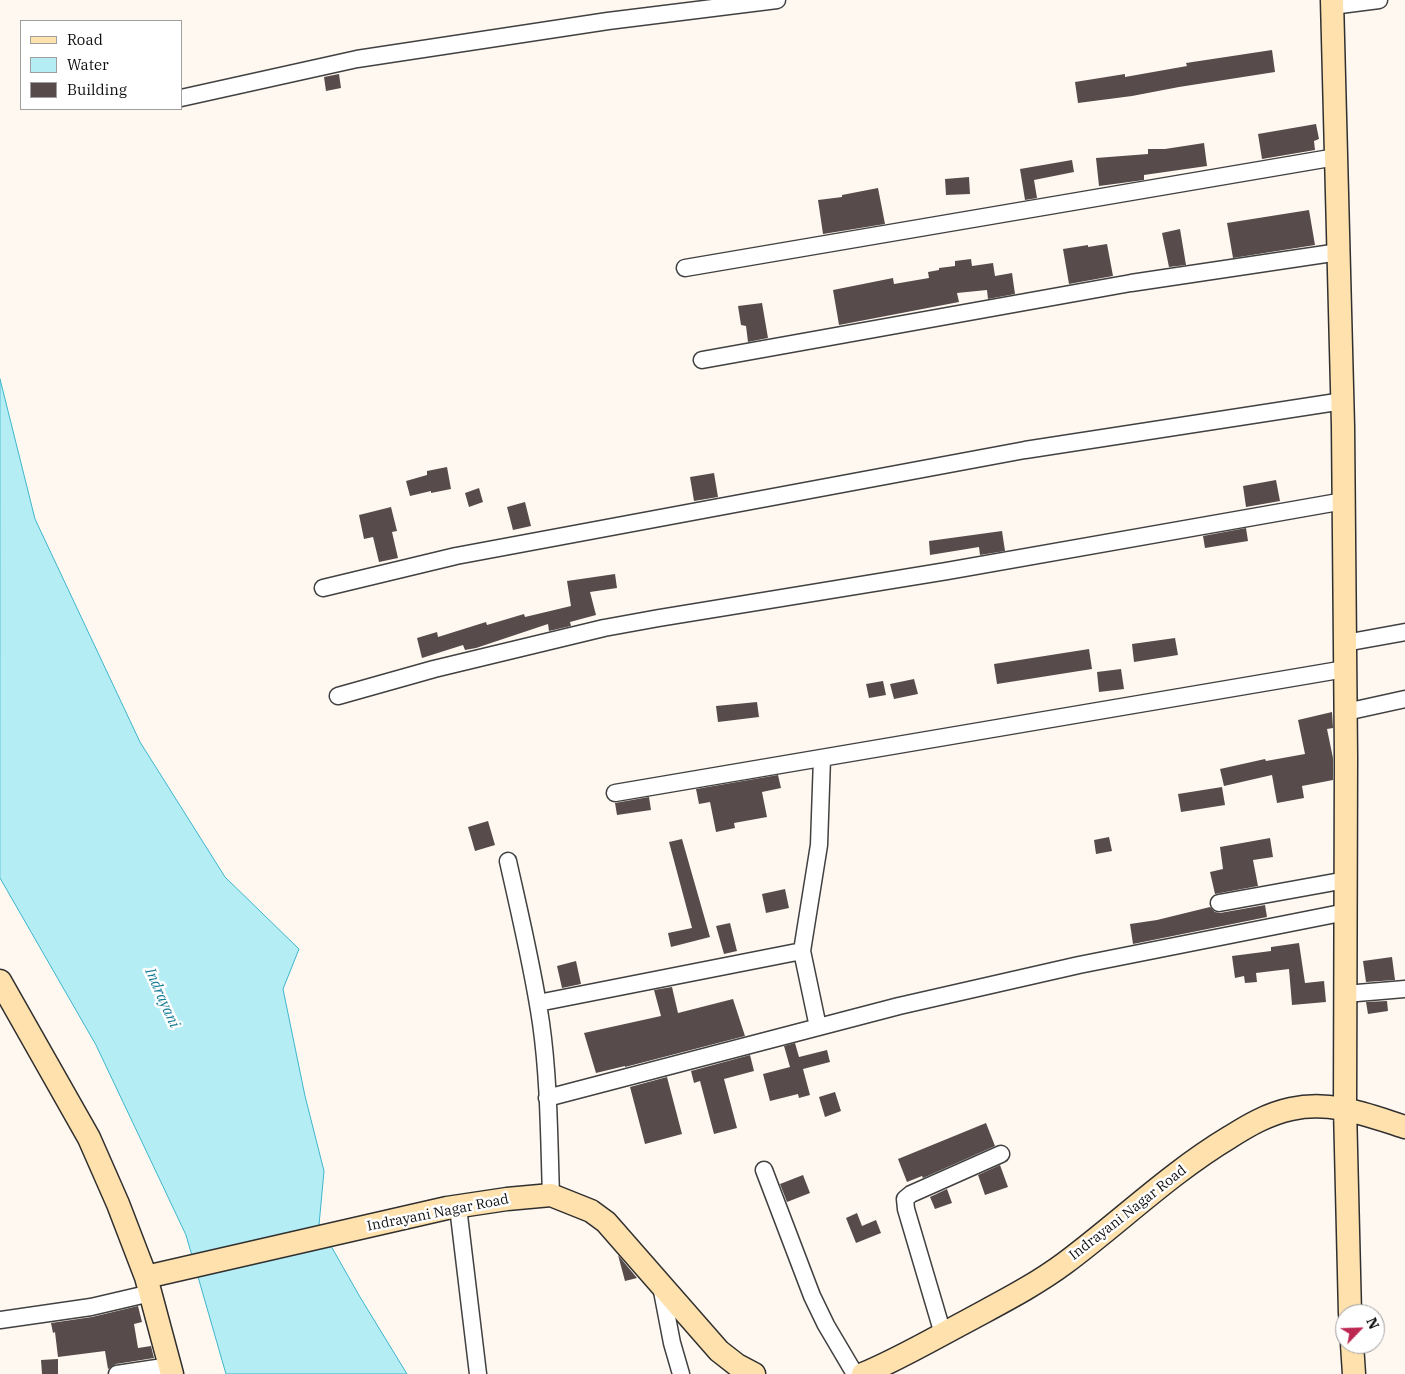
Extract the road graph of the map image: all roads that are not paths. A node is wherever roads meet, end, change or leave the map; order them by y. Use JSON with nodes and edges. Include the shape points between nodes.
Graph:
{"nodes":[{"id":1,"x":777,"y":0,"type":"edge"},
{"id":2,"x":1379,"y":0,"type":"edge"},
{"id":3,"x":1332,"y":3,"type":"edge"},
{"id":4,"x":182,"y":98,"type":"edge"},
{"id":5,"x":1336,"y":156,"type":"junction"},
{"id":6,"x":1338,"y":252,"type":"junction"},
{"id":7,"x":685,"y":268,"type":"dead end"},
{"id":8,"x":702,"y":360,"type":"dead end"},
{"id":9,"x":1343,"y":401,"type":"junction"},
{"id":10,"x":1344,"y":501,"type":"junction"},
{"id":11,"x":323,"y":588,"type":"dead end"},
{"id":12,"x":1405,"y":632,"type":"edge"},
{"id":13,"x":1345,"y":643,"type":"junction"},
{"id":14,"x":1345,"y":669,"type":"junction"},
{"id":15,"x":338,"y":696,"type":"dead end"},
{"id":16,"x":1405,"y":699,"type":"edge"},
{"id":17,"x":1346,"y":712,"type":"junction"},
{"id":18,"x":822,"y":758,"type":"junction"},
{"id":19,"x":615,"y":792,"type":"dead end"},
{"id":20,"x":508,"y":861,"type":"dead end"},
{"id":21,"x":1346,"y":880,"type":"junction"},
{"id":22,"x":1219,"y":903,"type":"dead end"},
{"id":23,"x":1346,"y":912,"type":"junction"},
{"id":24,"x":802,"y":951,"type":"junction"},
{"id":25,"x":0,"y":981,"type":"edge"},
{"id":26,"x":1405,"y":989,"type":"edge"},
{"id":27,"x":1346,"y":994,"type":"junction"},
{"id":28,"x":538,"y":1003,"type":"junction"},
{"id":29,"x":818,"y":1027,"type":"junction"},
{"id":30,"x":547,"y":1098,"type":"junction"},
{"id":31,"x":1345,"y":1108,"type":"junction"},
{"id":32,"x":1405,"y":1127,"type":"edge"},
{"id":33,"x":1001,"y":1154,"type":"dead end"},
{"id":34,"x":764,"y":1170,"type":"dead end"},
{"id":35,"x":551,"y":1195,"type":"junction"},
{"id":36,"x":452,"y":1207,"type":"junction"},
{"id":37,"x":661,"y":1284,"type":"junction"},
{"id":38,"x":148,"y":1285,"type":"junction"},
{"id":39,"x":1350,"y":1304,"type":"edge"},
{"id":40,"x":0,"y":1320,"type":"edge"},
{"id":41,"x":943,"y":1334,"type":"junction"},
{"id":42,"x":1353,"y":1354,"type":"edge"},
{"id":43,"x":171,"y":1370,"type":"edge"},
{"id":44,"x":117,"y":1374,"type":"edge"},
{"id":45,"x":478,"y":1374,"type":"edge"},
{"id":46,"x":681,"y":1374,"type":"edge"},
{"id":47,"x":754,"y":1374,"type":"edge"},
{"id":48,"x":855,"y":1374,"type":"edge"},
{"id":49,"x":863,"y":1374,"type":"edge"},
{"id":50,"x":1354,"y":1374,"type":"edge"}],
"edges":[{"from":1,"to":4,"type":"street","via":[[608,21],[357,59]]},
{"from":2,"to":3,"type":"street"},
{"from":3,"to":5,"type":"street"},
{"from":5,"to":6,"type":"street"},
{"from":5,"to":7,"type":"street"},
{"from":6,"to":8,"type":"street","via":[[1131,283]]},
{"from":6,"to":9,"type":"street"},
{"from":9,"to":10,"type":"street"},
{"from":9,"to":11,"type":"street","via":[[1025,450],[456,556]]},
{"from":10,"to":13,"type":"street"},
{"from":10,"to":15,"type":"street","via":[[622,625],[516,648]]},
{"from":12,"to":13,"type":"street"},
{"from":13,"to":14,"type":"street"},
{"from":14,"to":17,"type":"street"},
{"from":14,"to":18,"type":"street"},
{"from":16,"to":17,"type":"street"},
{"from":17,"to":21,"type":"street"},
{"from":18,"to":19,"type":"street"},
{"from":18,"to":24,"type":"street","via":[[819,845]]},
{"from":20,"to":28,"type":"street"},
{"from":21,"to":22,"type":"street"},
{"from":21,"to":23,"type":"street"},
{"from":23,"to":27,"type":"street"},
{"from":23,"to":29,"type":"street","via":[[1079,965]]},
{"from":24,"to":28,"type":"street"},
{"from":24,"to":29,"type":"street"},
{"from":25,"to":38,"type":"street","via":[[89,1138]]},
{"from":26,"to":27,"type":"street"},
{"from":27,"to":31,"type":"street"},
{"from":28,"to":30,"type":"street"},
{"from":29,"to":30,"type":"street"},
{"from":30,"to":35,"type":"street"},
{"from":31,"to":32,"type":"street","name":"Indrayani Nagar Road"},
{"from":31,"to":39,"type":"street"},
{"from":31,"to":41,"type":"street","name":"Indrayani Nagar Road","via":[[1292,1109],[1248,1126],[1210,1149],[1159,1187],[1062,1265],[1024,1290]]},
{"from":33,"to":41,"type":"street","via":[[905,1199]]},
{"from":34,"to":48,"type":"street","via":[[812,1296]]},
{"from":35,"to":36,"type":"street","name":"Indrayani Nagar Road"},
{"from":35,"to":37,"type":"street","name":"Indrayani Nagar Road","via":[[591,1211],[606,1222]]},
{"from":36,"to":38,"type":"street","name":"Indrayani Nagar Road","via":[[168,1273]]},
{"from":36,"to":45,"type":"street"},
{"from":37,"to":46,"type":"street"},
{"from":37,"to":47,"type":"street","name":"Indrayani Nagar Road","via":[[719,1351]]},
{"from":38,"to":40,"type":"street","via":[[91,1307]]},
{"from":38,"to":43,"type":"street"},
{"from":41,"to":49,"type":"street","name":"Indrayani Nagar Road"},
{"from":42,"to":50,"type":"street"},
{"from":43,"to":44,"type":"street"}]}
